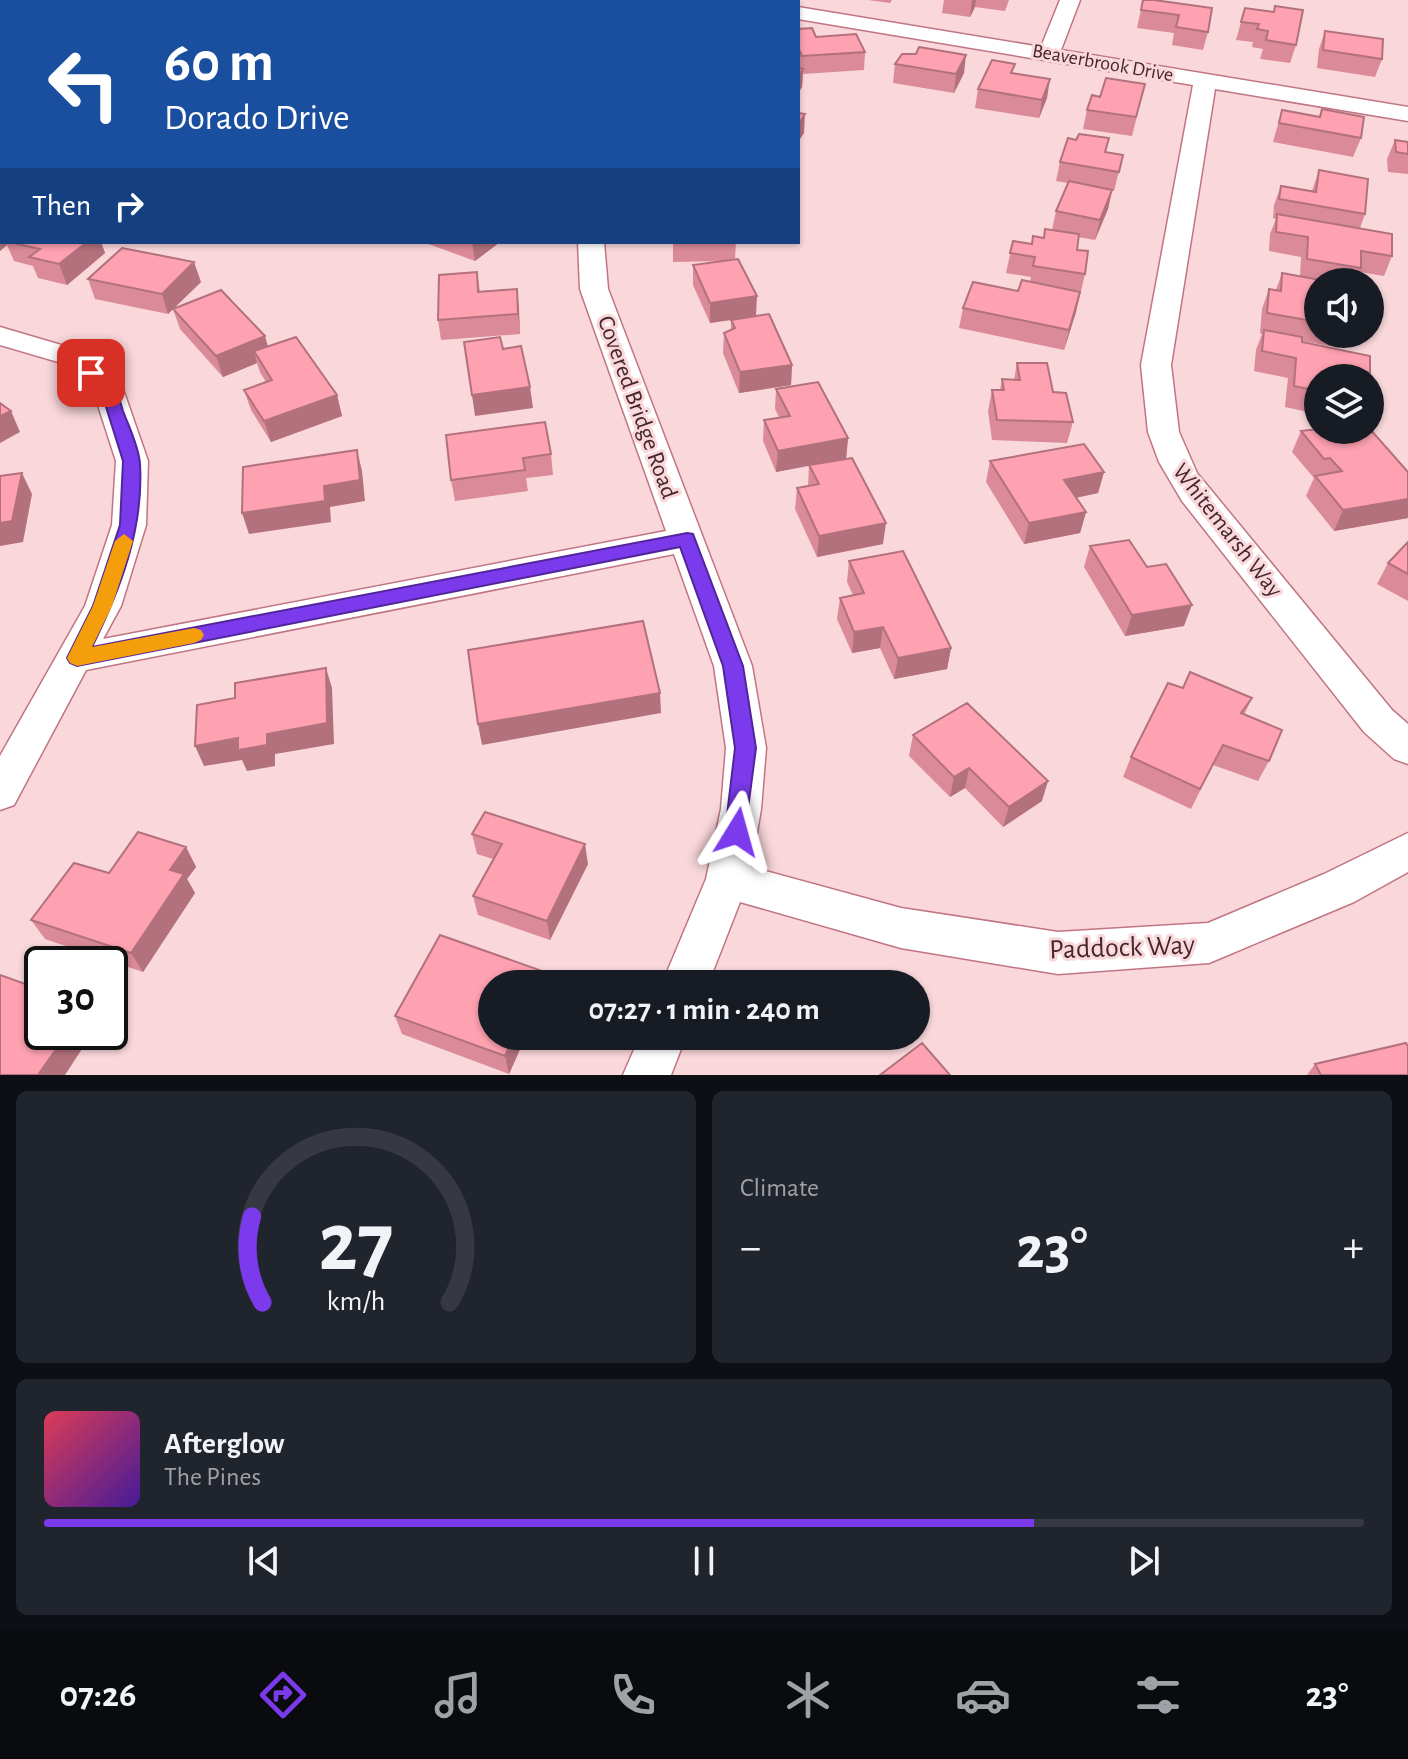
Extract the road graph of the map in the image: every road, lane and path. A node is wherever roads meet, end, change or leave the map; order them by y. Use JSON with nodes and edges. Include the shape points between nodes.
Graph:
{"nodes":[{"id":1,"x":1070,"y":0,"type":"edge"},
{"id":2,"x":800,"y":13,"type":"edge"},
{"id":3,"x":1049,"y":53,"type":"junction"},
{"id":4,"x":1205,"y":80,"type":"junction"},
{"id":5,"x":1408,"y":114,"type":"edge"},
{"id":6,"x":591,"y":244,"type":"edge"},
{"id":7,"x":0,"y":336,"type":"edge"},
{"id":8,"x":687,"y":539,"type":"junction"},
{"id":9,"x":77,"y":658,"type":"junction"},
{"id":10,"x":1408,"y":748,"type":"edge"},
{"id":11,"x":0,"y":793,"type":"edge"},
{"id":12,"x":1408,"y":851,"type":"edge"},
{"id":13,"x":727,"y":879,"type":"junction"},
{"id":14,"x":691,"y":970,"type":"edge"},
{"id":15,"x":657,"y":1050,"type":"edge"},
{"id":16,"x":647,"y":1075,"type":"edge"}],
"edges":[{"from":1,"to":3,"type":"street"},
{"from":2,"to":3,"type":"street","name":"Beaverbrook Drive"},
{"from":3,"to":4,"type":"street","name":"Beaverbrook Drive"},
{"from":4,"to":5,"type":"street","name":"Beaverbrook Drive"},
{"from":4,"to":10,"type":"street","name":"Whitemarsh Way","via":[[1156,365],[1158,408],[1171,458],[1378,721]]},
{"from":6,"to":8,"type":"street","name":"Covered Bridge Road","via":[[594,289]]},
{"from":7,"to":9,"type":"street","via":[[75,358],[108,389],[132,461],[129,525],[103,606]]},
{"from":8,"to":9,"type":"street"},
{"from":8,"to":13,"type":"street","name":"Covered Bridge Road","via":[[733,666],[746,748]]},
{"from":9,"to":11,"type":"street"},
{"from":12,"to":13,"type":"street","name":"Paddock Way","via":[[1339,888],[1209,943],[1058,953],[901,928]]},
{"from":13,"to":14,"type":"street","name":"Covered Bridge Road"},
{"from":15,"to":16,"type":"street"}]}
